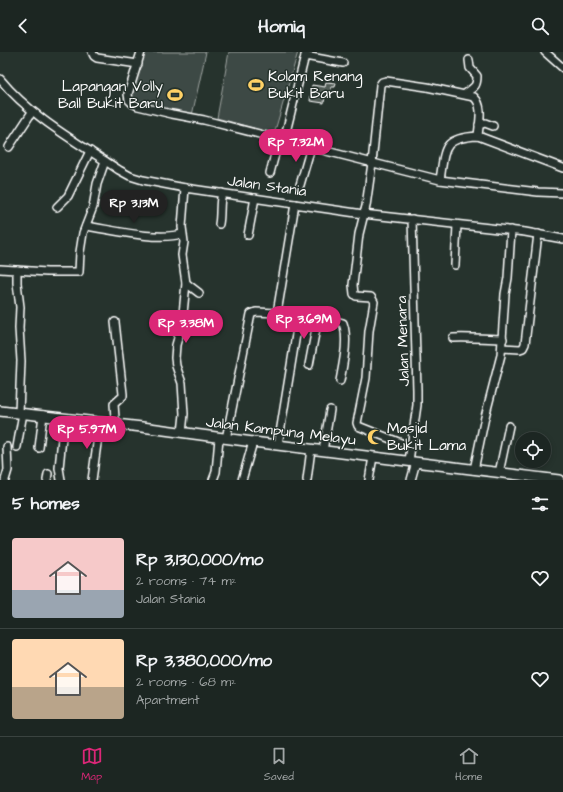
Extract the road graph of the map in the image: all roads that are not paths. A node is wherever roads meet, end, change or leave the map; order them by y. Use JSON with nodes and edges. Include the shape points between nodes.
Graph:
{"nodes":[{"id":1,"x":92,"y":52,"type":"edge"},
{"id":2,"x":142,"y":52,"type":"edge"},
{"id":3,"x":545,"y":52,"type":"edge"},
{"id":4,"x":305,"y":54,"type":"edge"},
{"id":5,"x":469,"y":60,"type":"dead end"},
{"id":6,"x":343,"y":63,"type":"dead end"},
{"id":7,"x":138,"y":64,"type":"junction"},
{"id":8,"x":563,"y":68,"type":"edge"},
{"id":9,"x":0,"y":78,"type":"edge"},
{"id":10,"x":465,"y":94,"type":"junction"},
{"id":11,"x":32,"y":112,"type":"junction"},
{"id":12,"x":479,"y":125,"type":"junction"},
{"id":13,"x":492,"y":126,"type":"dead end"},
{"id":14,"x":478,"y":136,"type":"junction"},
{"id":15,"x":281,"y":140,"type":"junction"},
{"id":16,"x":9,"y":147,"type":"dead end"},
{"id":17,"x":311,"y":147,"type":"junction"},
{"id":18,"x":90,"y":151,"type":"junction"},
{"id":19,"x":105,"y":160,"type":"junction"},
{"id":20,"x":372,"y":163,"type":"junction"},
{"id":21,"x":563,"y":168,"type":"edge"},
{"id":22,"x":270,"y":173,"type":"dead end"},
{"id":23,"x":440,"y":180,"type":"junction"},
{"id":24,"x":300,"y":185,"type":"dead end"},
{"id":25,"x":185,"y":188,"type":"junction"},
{"id":26,"x":222,"y":193,"type":"junction"},
{"id":27,"x":563,"y":193,"type":"edge"},
{"id":28,"x":255,"y":198,"type":"junction"},
{"id":29,"x":295,"y":204,"type":"junction"},
{"id":30,"x":58,"y":207,"type":"dead end"},
{"id":31,"x":363,"y":214,"type":"junction"},
{"id":32,"x":412,"y":219,"type":"junction"},
{"id":33,"x":219,"y":224,"type":"dead end"},
{"id":34,"x":457,"y":225,"type":"junction"},
{"id":35,"x":86,"y":226,"type":"junction"},
{"id":36,"x":511,"y":230,"type":"junction"},
{"id":37,"x":182,"y":234,"type":"junction"},
{"id":38,"x":538,"y":234,"type":"junction"},
{"id":39,"x":248,"y":235,"type":"dead end"},
{"id":40,"x":563,"y":239,"type":"edge"},
{"id":41,"x":455,"y":265,"type":"dead end"},
{"id":42,"x":0,"y":269,"type":"edge"},
{"id":43,"x":17,"y":270,"type":"junction"},
{"id":44,"x":186,"y":283,"type":"junction"},
{"id":45,"x":199,"y":293,"type":"dead end"},
{"id":46,"x":277,"y":313,"type":"junction"},
{"id":47,"x":299,"y":316,"type":"junction"},
{"id":48,"x":318,"y":318,"type":"junction"},
{"id":49,"x":115,"y":322,"type":"dead end"},
{"id":50,"x":453,"y":338,"type":"dead end"},
{"id":51,"x":503,"y":338,"type":"junction"},
{"id":52,"x":502,"y":348,"type":"junction"},
{"id":53,"x":310,"y":365,"type":"dead end"},
{"id":54,"x":340,"y":381,"type":"dead end"},
{"id":55,"x":0,"y":410,"type":"edge"},
{"id":56,"x":330,"y":410,"type":"dead end"},
{"id":57,"x":21,"y":413,"type":"junction"},
{"id":58,"x":43,"y":415,"type":"junction"},
{"id":59,"x":64,"y":418,"type":"junction"},
{"id":60,"x":100,"y":422,"type":"junction"},
{"id":61,"x":115,"y":425,"type":"junction"},
{"id":62,"x":509,"y":426,"type":"dead end"},
{"id":63,"x":182,"y":433,"type":"junction"},
{"id":64,"x":223,"y":438,"type":"junction"},
{"id":65,"x":253,"y":442,"type":"junction"},
{"id":66,"x":278,"y":445,"type":"junction"},
{"id":67,"x":7,"y":447,"type":"dead end"},
{"id":68,"x":17,"y":447,"type":"dead end"},
{"id":69,"x":411,"y":447,"type":"junction"},
{"id":70,"x":39,"y":448,"type":"dead end"},
{"id":71,"x":311,"y":449,"type":"junction"},
{"id":72,"x":323,"y":451,"type":"junction"},
{"id":73,"x":373,"y":457,"type":"junction"},
{"id":74,"x":412,"y":462,"type":"junction"},
{"id":75,"x":474,"y":470,"type":"junction"},
{"id":76,"x":499,"y":473,"type":"junction"},
{"id":77,"x":5,"y":480,"type":"edge"},
{"id":78,"x":62,"y":480,"type":"edge"},
{"id":79,"x":92,"y":480,"type":"edge"},
{"id":80,"x":213,"y":480,"type":"edge"},
{"id":81,"x":242,"y":480,"type":"edge"},
{"id":82,"x":307,"y":480,"type":"edge"},
{"id":83,"x":369,"y":480,"type":"edge"},
{"id":84,"x":411,"y":480,"type":"edge"},
{"id":85,"x":559,"y":480,"type":"edge"}],
"edges":[{"from":1,"to":7,"type":"street","via":[[97,58]]},
{"from":2,"to":7,"type":"street"},
{"from":3,"to":8,"type":"street"},
{"from":4,"to":6,"type":"street"},
{"from":4,"to":15,"type":"street"},
{"from":5,"to":10,"type":"street","via":[[470,68],[477,76],[477,82]]},
{"from":7,"to":15,"type":"street","via":[[128,94],[132,103]]},
{"from":9,"to":11,"type":"street","name":"Jalan Stania"},
{"from":10,"to":12,"type":"street","via":[[474,97],[479,103]]},
{"from":10,"to":20,"type":"street","via":[[382,82]]},
{"from":11,"to":16,"type":"street"},
{"from":11,"to":18,"type":"street","name":"Jalan Stania"},
{"from":12,"to":13,"type":"street"},
{"from":12,"to":14,"type":"street"},
{"from":14,"to":21,"type":"street"},
{"from":14,"to":23,"type":"street","via":[[456,139],[449,144]]},
{"from":15,"to":17,"type":"street"},
{"from":15,"to":22,"type":"street"},
{"from":17,"to":20,"type":"street"},
{"from":17,"to":24,"type":"street"},
{"from":18,"to":19,"type":"street","name":"Jalan Stania"},
{"from":18,"to":30,"type":"street","via":[[68,196]]},
{"from":19,"to":25,"type":"street","name":"Jalan Stania","via":[[135,178]]},
{"from":19,"to":35,"type":"street","via":[[97,184],[94,207]]},
{"from":20,"to":23,"type":"street"},
{"from":20,"to":31,"type":"street"},
{"from":23,"to":27,"type":"street"},
{"from":25,"to":26,"type":"street","name":"Jalan Stania"},
{"from":25,"to":37,"type":"street"},
{"from":26,"to":28,"type":"street","name":"Jalan Stania"},
{"from":26,"to":33,"type":"street"},
{"from":28,"to":29,"type":"street","name":"Jalan Stania"},
{"from":28,"to":39,"type":"street"},
{"from":29,"to":31,"type":"street","name":"Jalan Stania"},
{"from":29,"to":46,"type":"street"},
{"from":31,"to":32,"type":"street","name":"Jalan Stania"},
{"from":31,"to":69,"type":"street","via":[[353,291],[356,296],[371,298],[374,302],[366,378],[357,423],[358,426]]},
{"from":32,"to":34,"type":"street","name":"Jalan Stania"},
{"from":32,"to":69,"type":"street","name":"Jalan Menara","via":[[417,405]]},
{"from":34,"to":36,"type":"street","name":"Jalan Stania"},
{"from":34,"to":41,"type":"street"},
{"from":35,"to":37,"type":"street","via":[[159,237]]},
{"from":35,"to":43,"type":"street","via":[[80,252],[79,272]]},
{"from":36,"to":38,"type":"street","name":"Jalan Stania"},
{"from":36,"to":51,"type":"street"},
{"from":37,"to":44,"type":"street","via":[[182,264]]},
{"from":38,"to":40,"type":"street","name":"Jalan Stania"},
{"from":38,"to":52,"type":"street","via":[[525,344],[520,349]]},
{"from":42,"to":43,"type":"street"},
{"from":43,"to":57,"type":"street"},
{"from":44,"to":45,"type":"street"},
{"from":44,"to":63,"type":"street","via":[[175,358],[182,383]]},
{"from":46,"to":47,"type":"street"},
{"from":46,"to":64,"type":"street","via":[[251,314]]},
{"from":47,"to":48,"type":"street"},
{"from":47,"to":66,"type":"street"},
{"from":48,"to":53,"type":"street"},
{"from":48,"to":54,"type":"street","via":[[343,323],[345,328]]},
{"from":49,"to":61,"type":"street","via":[[123,396],[114,404]]},
{"from":50,"to":51,"type":"street"},
{"from":51,"to":52,"type":"street"},
{"from":52,"to":75,"type":"street"},
{"from":55,"to":57,"type":"main road","name":"Jalan Kampung Melayu"},
{"from":56,"to":72,"type":"street"},
{"from":57,"to":58,"type":"main road","name":"Jalan Kampung Melayu"},
{"from":57,"to":68,"type":"street"},
{"from":58,"to":59,"type":"main road","name":"Jalan Kampung Melayu"},
{"from":58,"to":70,"type":"street"},
{"from":59,"to":60,"type":"main road","name":"Jalan Kampung Melayu"},
{"from":59,"to":78,"type":"street","via":[[59,468]]},
{"from":60,"to":61,"type":"main road","name":"Jalan Kampung Melayu"},
{"from":60,"to":79,"type":"street"},
{"from":61,"to":63,"type":"main road","name":"Jalan Kampung Melayu"},
{"from":62,"to":76,"type":"street"},
{"from":63,"to":64,"type":"main road","name":"Jalan Kampung Melayu"},
{"from":64,"to":65,"type":"main road","name":"Jalan Kampung Melayu"},
{"from":64,"to":80,"type":"street"},
{"from":65,"to":66,"type":"main road","name":"Jalan Kampung Melayu"},
{"from":65,"to":81,"type":"street"},
{"from":66,"to":71,"type":"main road","name":"Jalan Kampung Melayu"},
{"from":67,"to":77,"type":"street","via":[[8,470]]},
{"from":69,"to":74,"type":"street","name":"Jalan Menara"},
{"from":71,"to":72,"type":"main road","name":"Jalan Kampung Melayu"},
{"from":71,"to":82,"type":"street"},
{"from":72,"to":73,"type":"main road","name":"Jalan Kampung Melayu"},
{"from":73,"to":74,"type":"main road","name":"Jalan Kampung Melayu"},
{"from":73,"to":83,"type":"street"},
{"from":74,"to":75,"type":"main road","name":"Jalan Kampung Melayu"},
{"from":74,"to":84,"type":"street","name":"Jalan Menara"},
{"from":75,"to":76,"type":"main road","name":"Jalan Kampung Melayu"},
{"from":76,"to":85,"type":"main road","name":"Jalan Kampung Melayu"}]}
